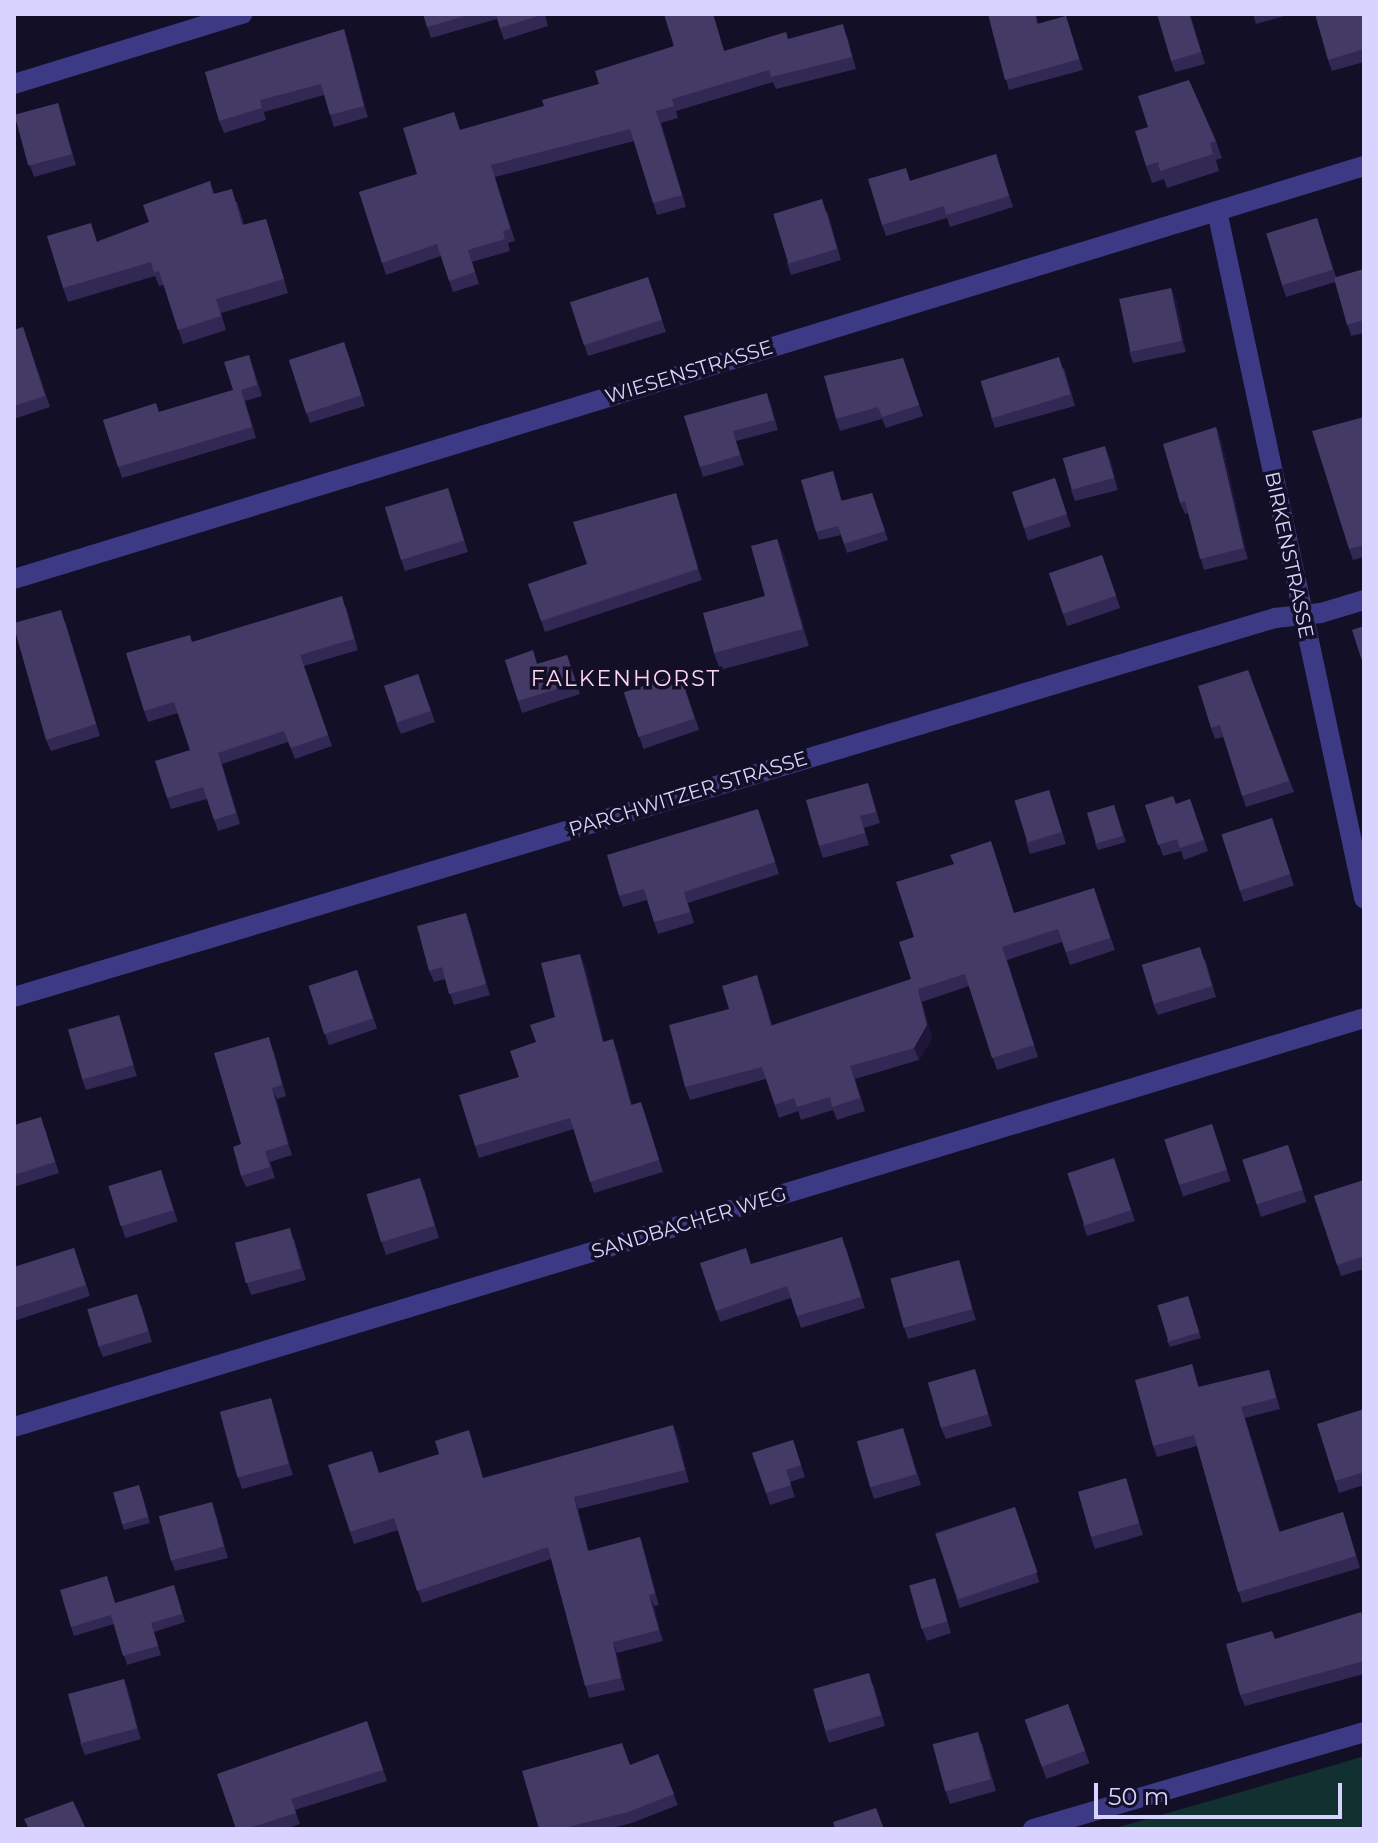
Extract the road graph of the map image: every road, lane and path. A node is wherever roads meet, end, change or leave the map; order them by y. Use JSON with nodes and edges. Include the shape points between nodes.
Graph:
{"nodes":[{"id":1,"x":242,"y":14,"type":"edge"},
{"id":2,"x":14,"y":84,"type":"edge"},
{"id":3,"x":1364,"y":166,"type":"edge"},
{"id":4,"x":1217,"y":211,"type":"junction"},
{"id":5,"x":14,"y":579,"type":"edge"},
{"id":6,"x":1364,"y":600,"type":"edge"},
{"id":7,"x":1302,"y":615,"type":"junction"},
{"id":8,"x":1364,"y":898,"type":"edge"},
{"id":9,"x":14,"y":997,"type":"edge"},
{"id":10,"x":1364,"y":1018,"type":"edge"},
{"id":11,"x":14,"y":1427,"type":"edge"},
{"id":12,"x":1364,"y":1732,"type":"edge"},
{"id":13,"x":1033,"y":1829,"type":"edge"}],
"edges":[{"from":1,"to":2,"type":"street"},
{"from":3,"to":4,"type":"street","name":"WIESENSTRASSE"},
{"from":4,"to":5,"type":"street","name":"WIESENSTRASSE"},
{"from":4,"to":7,"type":"street","name":"BIRKENSTRASSE"},
{"from":6,"to":7,"type":"street","name":"PARCHWITZER STRASSE"},
{"from":7,"to":8,"type":"street","name":"BIRKENSTRASSE"},
{"from":7,"to":9,"type":"street","name":"PARCHWITZER STRASSE","via":[[1275,618]]},
{"from":10,"to":11,"type":"street","name":"SANDBACHER WEG"},
{"from":12,"to":13,"type":"street"}]}
